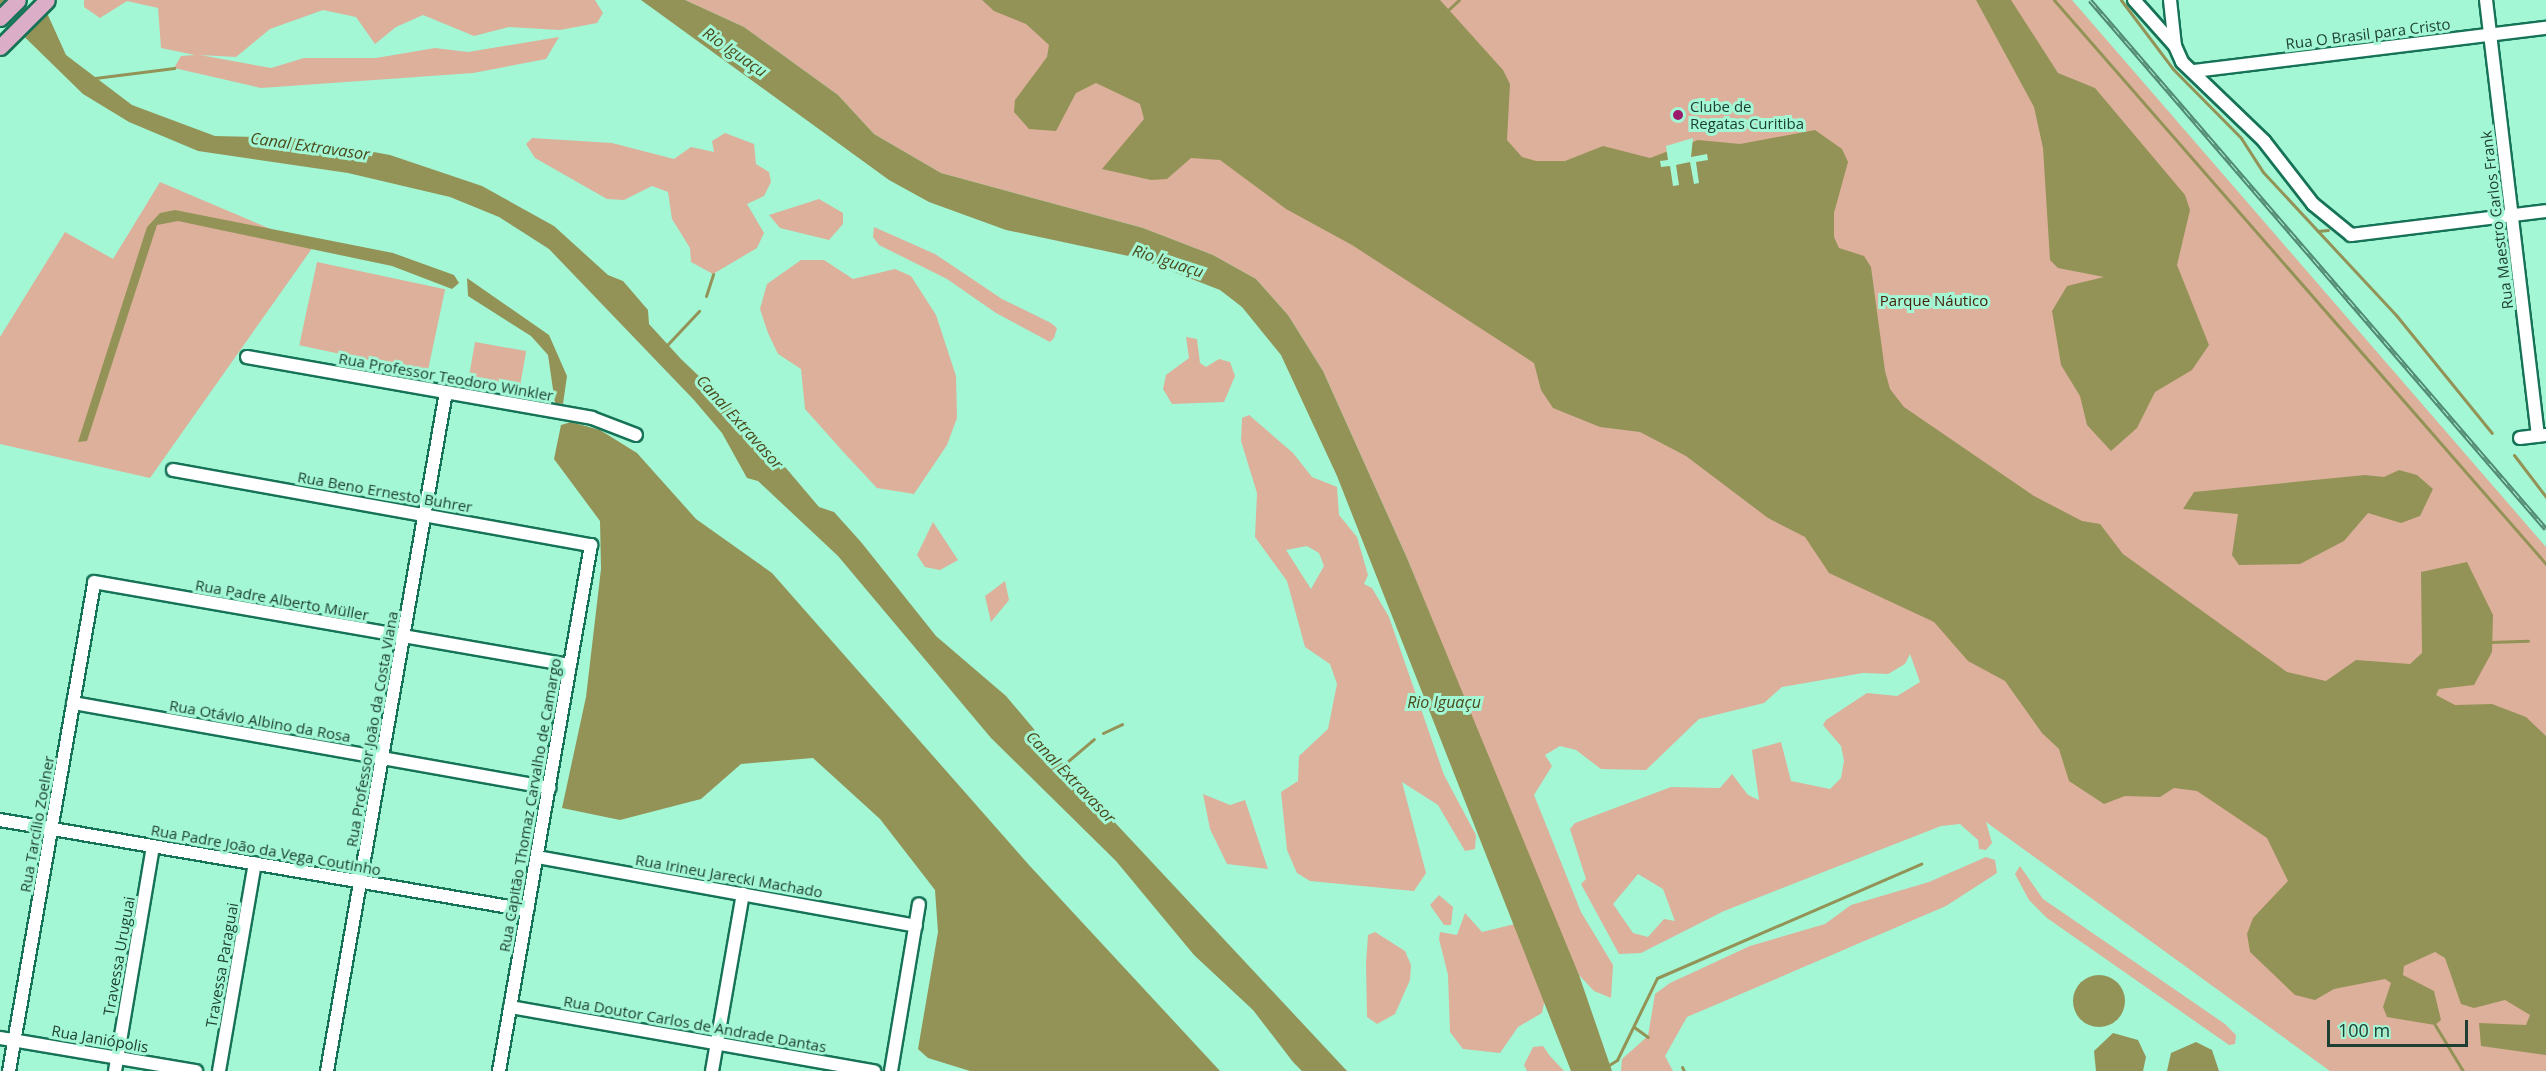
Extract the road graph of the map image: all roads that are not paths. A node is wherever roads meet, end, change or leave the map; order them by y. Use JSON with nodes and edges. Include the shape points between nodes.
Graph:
{"nodes":[{"id":1,"x":47,"y":0,"type":"edge"},
{"id":2,"x":2134,"y":0,"type":"edge"},
{"id":3,"x":2170,"y":0,"type":"edge"},
{"id":4,"x":2486,"y":0,"type":"edge"},
{"id":5,"x":16,"y":2,"type":"edge"},
{"id":6,"x":0,"y":18,"type":"edge"},
{"id":7,"x":2546,"y":28,"type":"edge"},
{"id":8,"x":2490,"y":34,"type":"junction"},
{"id":9,"x":2175,"y":46,"type":"junction"},
{"id":10,"x":0,"y":47,"type":"edge"},
{"id":11,"x":2194,"y":70,"type":"junction"},
{"id":12,"x":2546,"y":211,"type":"edge"},
{"id":13,"x":2512,"y":216,"type":"junction"},
{"id":14,"x":247,"y":357,"type":"dead end"},
{"id":15,"x":446,"y":392,"type":"junction"},
{"id":16,"x":636,"y":435,"type":"dead end"},
{"id":17,"x":2542,"y":435,"type":"edge"},
{"id":18,"x":2520,"y":438,"type":"dead end"},
{"id":19,"x":173,"y":470,"type":"dead end"},
{"id":20,"x":424,"y":515,"type":"junction"},
{"id":21,"x":591,"y":544,"type":"joint"},
{"id":22,"x":94,"y":582,"type":"joint"},
{"id":23,"x":403,"y":636,"type":"junction"},
{"id":24,"x":570,"y":665,"type":"junction"},
{"id":25,"x":73,"y":703,"type":"junction"},
{"id":26,"x":382,"y":758,"type":"junction"},
{"id":27,"x":549,"y":788,"type":"junction"},
{"id":28,"x":0,"y":820,"type":"edge"},
{"id":29,"x":51,"y":829,"type":"junction"},
{"id":30,"x":153,"y":846,"type":"junction"},
{"id":31,"x":537,"y":857,"type":"junction"},
{"id":32,"x":255,"y":863,"type":"junction"},
{"id":33,"x":360,"y":881,"type":"junction"},
{"id":34,"x":743,"y":894,"type":"junction"},
{"id":35,"x":919,"y":904,"type":"dead end"},
{"id":36,"x":527,"y":910,"type":"junction"},
{"id":37,"x":916,"y":926,"type":"junction"},
{"id":38,"x":510,"y":1007,"type":"junction"},
{"id":39,"x":0,"y":1038,"type":"edge"},
{"id":40,"x":14,"y":1040,"type":"junction"},
{"id":41,"x":717,"y":1044,"type":"junction"},
{"id":42,"x":117,"y":1058,"type":"junction"},
{"id":43,"x":9,"y":1071,"type":"edge"},
{"id":44,"x":115,"y":1071,"type":"edge"},
{"id":45,"x":196,"y":1071,"type":"edge"},
{"id":46,"x":219,"y":1071,"type":"edge"},
{"id":47,"x":327,"y":1071,"type":"edge"},
{"id":48,"x":499,"y":1071,"type":"edge"},
{"id":49,"x":712,"y":1071,"type":"edge"},
{"id":50,"x":874,"y":1071,"type":"edge"},
{"id":51,"x":891,"y":1071,"type":"edge"}],
"edges":[{"from":1,"to":10,"type":"main road"},
{"from":2,"to":9,"type":"street"},
{"from":3,"to":9,"type":"street"},
{"from":4,"to":8,"type":"street","name":"Rua Maestro Carlos Frank"},
{"from":5,"to":6,"type":"main road"},
{"from":7,"to":8,"type":"street","name":"Rua O Brasil para Cristo"},
{"from":8,"to":11,"type":"street","name":"Rua O Brasil para Cristo"},
{"from":8,"to":13,"type":"street","name":"Rua Maestro Carlos Frank"},
{"from":9,"to":11,"type":"street","via":[[2182,62]]},
{"from":11,"to":13,"type":"street","via":[[2264,141],[2303,193],[2351,235]]},
{"from":12,"to":13,"type":"street"},
{"from":13,"to":17,"type":"street","name":"Rua Maestro Carlos Frank"},
{"from":14,"to":15,"type":"street","name":"Rua Professor Teodoro Winkler"},
{"from":15,"to":16,"type":"street","name":"Rua Professor Teodoro Winkler","via":[[607,421]]},
{"from":15,"to":20,"type":"street","name":"Rua Professor João da Costa Viana"},
{"from":17,"to":18,"type":"street"},
{"from":19,"to":20,"type":"street","name":"Rua Beno Ernesto Buhrer"},
{"from":20,"to":21,"type":"street","name":"Rua Beno Ernesto Buhrer"},
{"from":20,"to":23,"type":"street","name":"Rua Professor João da Costa Viana"},
{"from":21,"to":24,"type":"street","name":"Rua Capitão Thomaz Carvalho de Camargo"},
{"from":22,"to":23,"type":"street","name":"Rua Padre Alberto Müller"},
{"from":22,"to":25,"type":"street","name":"Rua Tarcílio Zoelner"},
{"from":23,"to":24,"type":"street","name":"Rua Padre Alberto Müller"},
{"from":23,"to":26,"type":"street","name":"Rua Professor João da Costa Viana"},
{"from":24,"to":27,"type":"street","name":"Rua Capitão Thomaz Carvalho de Camargo"},
{"from":25,"to":26,"type":"street","name":"Rua Otávio Albino da Rosa"},
{"from":25,"to":29,"type":"street","name":"Rua Tarcílio Zoelner"},
{"from":26,"to":27,"type":"street","name":"Rua Otávio Albino da Rosa"},
{"from":26,"to":33,"type":"street","name":"Rua Professor João da Costa Viana"},
{"from":27,"to":31,"type":"street","name":"Rua Capitão Thomaz Carvalho de Camargo"},
{"from":28,"to":29,"type":"street","name":"Rua Padre João da Vega Coutinho"},
{"from":29,"to":30,"type":"street","name":"Rua Padre João da Vega Coutinho"},
{"from":29,"to":40,"type":"street","name":"Rua Tarcílio Zoelner"},
{"from":30,"to":32,"type":"street","name":"Rua Padre João da Vega Coutinho"},
{"from":30,"to":42,"type":"street","name":"Travessa Uruguai"},
{"from":31,"to":34,"type":"street","name":"Rua Irineu Jarecki Machado"},
{"from":31,"to":36,"type":"street","name":"Rua Capitão Thomaz Carvalho de Camargo"},
{"from":32,"to":33,"type":"street","name":"Rua Padre João da Vega Coutinho"},
{"from":32,"to":46,"type":"street","name":"Travessa Paraguai"},
{"from":33,"to":36,"type":"street","name":"Rua Padre João da Vega Coutinho"},
{"from":33,"to":47,"type":"street","name":"Rua Professor João da Costa Viana"},
{"from":34,"to":37,"type":"street","name":"Rua Irineu Jarecki Machado"},
{"from":34,"to":41,"type":"street"},
{"from":35,"to":37,"type":"street"},
{"from":36,"to":38,"type":"street","name":"Rua Capitão Thomaz Carvalho de Camargo"},
{"from":37,"to":51,"type":"street"},
{"from":38,"to":41,"type":"street","name":"Rua Doutor Carlos de Andrade Dantas"},
{"from":38,"to":48,"type":"street","name":"Rua Capitão Thomaz Carvalho de Camargo"},
{"from":39,"to":40,"type":"street","name":"Rua Janiópolis"},
{"from":40,"to":42,"type":"street","name":"Rua Janiópolis"},
{"from":40,"to":43,"type":"street","name":"Rua Tarcílio Zoelner"},
{"from":41,"to":49,"type":"street"},
{"from":41,"to":50,"type":"street","name":"Rua Doutor Carlos de Andrade Dantas"},
{"from":42,"to":44,"type":"street","name":"Travessa Uruguai"},
{"from":42,"to":45,"type":"street","name":"Rua Janiópolis"}]}
